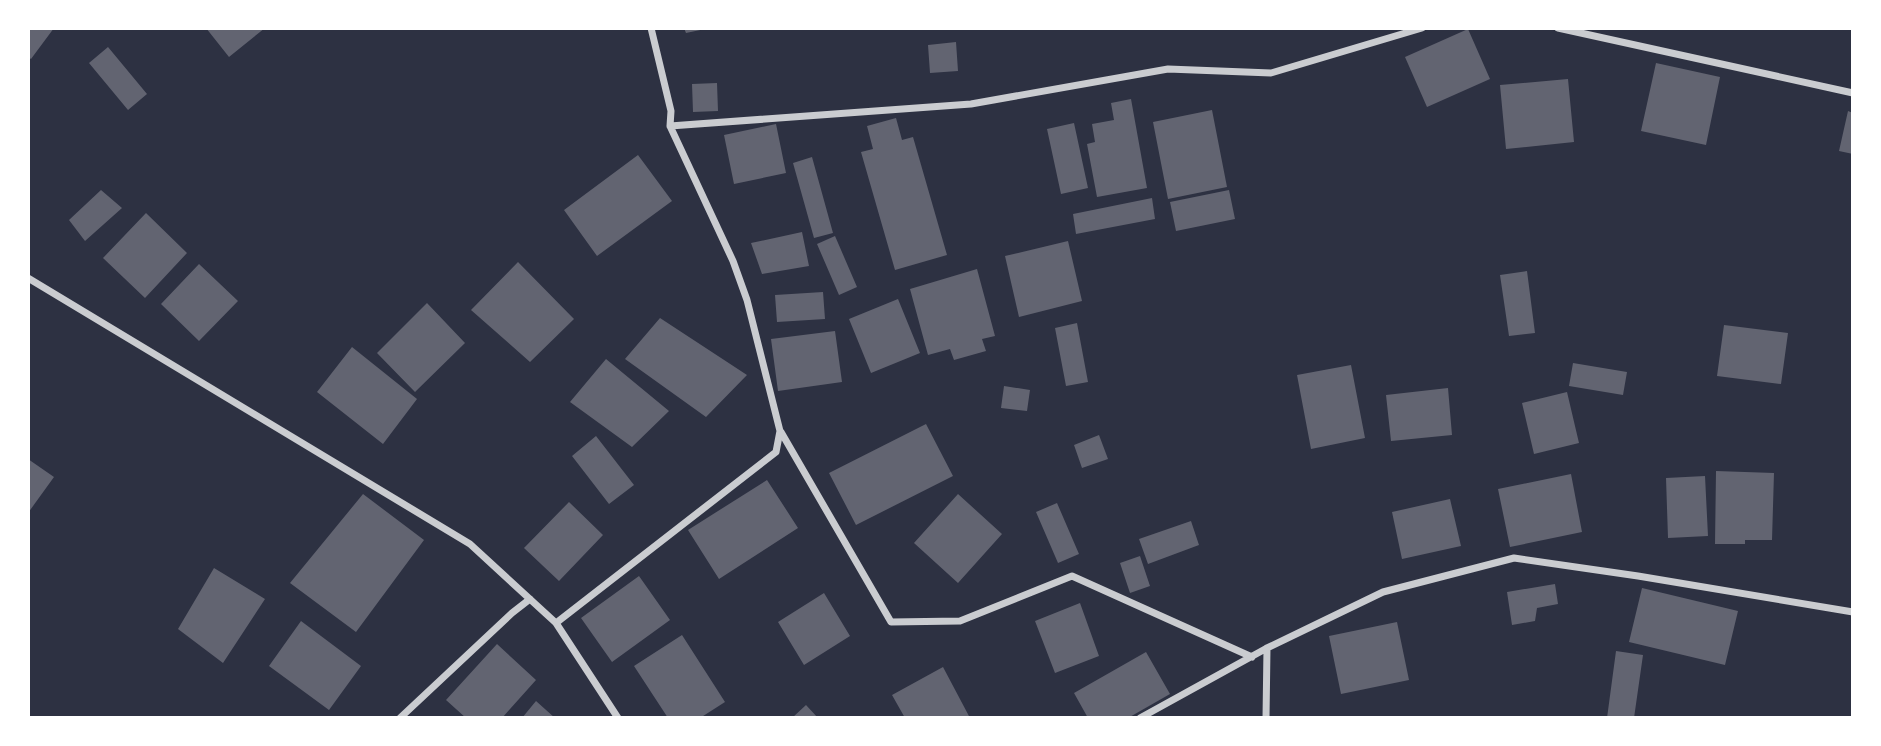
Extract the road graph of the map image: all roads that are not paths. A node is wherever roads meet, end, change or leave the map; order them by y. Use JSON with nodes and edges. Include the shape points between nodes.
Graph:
{"nodes":[{"id":1,"x":651,"y":28,"type":"edge"},
{"id":2,"x":1422,"y":28,"type":"edge"},
{"id":3,"x":1558,"y":28,"type":"edge"},
{"id":4,"x":1853,"y":93,"type":"edge"},
{"id":5,"x":670,"y":126,"type":"junction"},
{"id":6,"x":28,"y":278,"type":"edge"},
{"id":7,"x":780,"y":431,"type":"junction"},
{"id":8,"x":530,"y":599,"type":"junction"},
{"id":9,"x":1853,"y":612,"type":"edge"},
{"id":10,"x":556,"y":623,"type":"junction"},
{"id":11,"x":1267,"y":648,"type":"junction"},
{"id":12,"x":1252,"y":657,"type":"junction"},
{"id":13,"x":401,"y":718,"type":"edge"},
{"id":14,"x":618,"y":718,"type":"edge"},
{"id":15,"x":1140,"y":718,"type":"edge"},
{"id":16,"x":1266,"y":718,"type":"edge"}],
"edges":[{"from":1,"to":5,"type":"street","via":[[671,111]]},
{"from":2,"to":5,"type":"street","via":[[1271,73],[1168,69],[971,104]]},
{"from":3,"to":4,"type":"street"},
{"from":5,"to":7,"type":"street","via":[[733,261]]},
{"from":6,"to":8,"type":"street","via":[[470,544]]},
{"from":7,"to":10,"type":"street","via":[[776,452]]},
{"from":7,"to":12,"type":"street","via":[[891,622],[960,621],[1072,576]]},
{"from":8,"to":10,"type":"street"},
{"from":8,"to":13,"type":"street"},
{"from":9,"to":11,"type":"street","via":[[1514,558],[1383,592]]},
{"from":10,"to":14,"type":"street"},
{"from":11,"to":12,"type":"street"},
{"from":11,"to":16,"type":"street"},
{"from":12,"to":15,"type":"street"}]}
